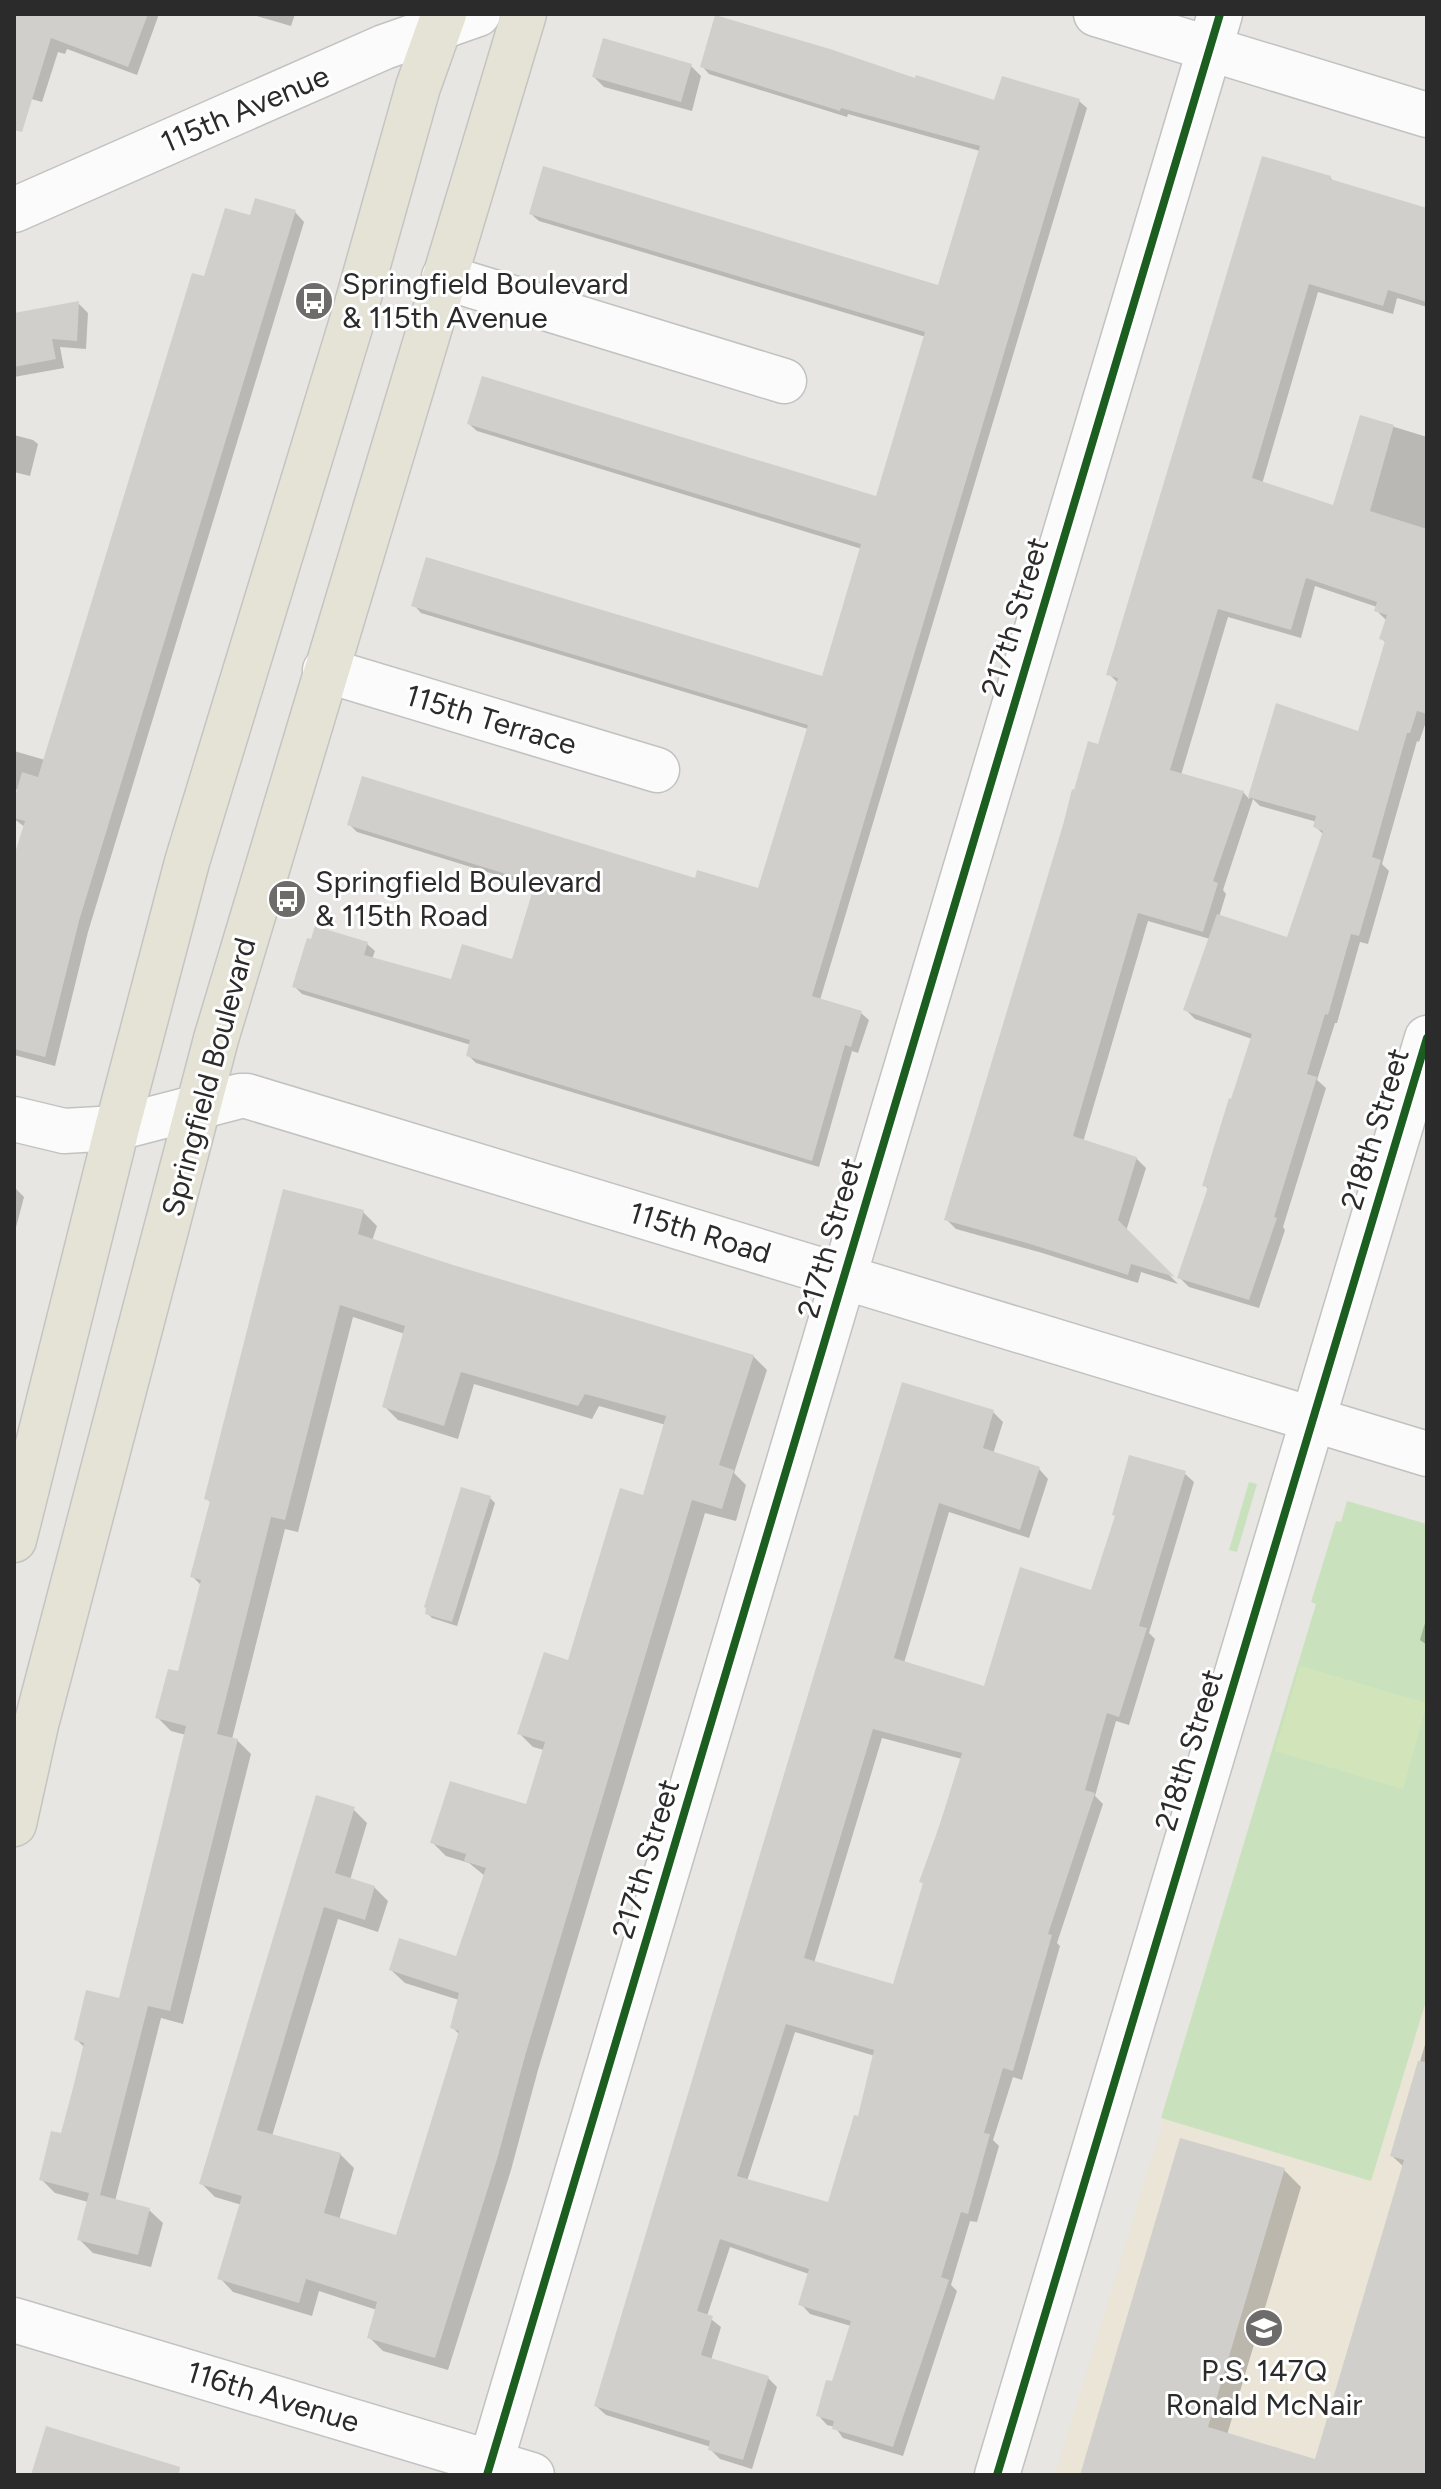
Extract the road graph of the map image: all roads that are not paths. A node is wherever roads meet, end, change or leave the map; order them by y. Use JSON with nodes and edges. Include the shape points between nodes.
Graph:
{"nodes":[{"id":1,"x":524,"y":14,"type":"edge"},
{"id":2,"x":1096,"y":14,"type":"edge"},
{"id":3,"x":454,"y":19,"type":"edge"},
{"id":4,"x":1215,"y":32,"type":"edge"},
{"id":5,"x":1427,"y":115,"type":"edge"},
{"id":6,"x":14,"y":210,"type":"edge"},
{"id":7,"x":444,"y":277,"type":"junction"},
{"id":8,"x":784,"y":381,"type":"dead end"},
{"id":9,"x":325,"y":670,"type":"junction"},
{"id":10,"x":657,"y":770,"type":"dead end"},
{"id":11,"x":1427,"y":1038,"type":"edge"},
{"id":12,"x":198,"y":1108,"type":"junction"},
{"id":13,"x":14,"y":1119,"type":"edge"},
{"id":14,"x":117,"y":1128,"type":"junction"},
{"id":15,"x":844,"y":1276,"type":"junction"},
{"id":16,"x":1313,"y":1420,"type":"junction"},
{"id":17,"x":1427,"y":1454,"type":"edge"},
{"id":18,"x":14,"y":1540,"type":"edge"},
{"id":19,"x":14,"y":1824,"type":"edge"},
{"id":20,"x":14,"y":2320,"type":"edge"},
{"id":21,"x":489,"y":2469,"type":"edge"},
{"id":22,"x":532,"y":2475,"type":"edge"},
{"id":23,"x":997,"y":2475,"type":"edge"}],
"edges":[{"from":1,"to":7,"type":"main road","name":"Springfield Boulevard"},
{"from":2,"to":4,"type":"street"},
{"from":3,"to":6,"type":"street","name":"115th Avenue"},
{"from":3,"to":14,"type":"main road","via":[[418,87],[187,862]]},
{"from":4,"to":5,"type":"street"},
{"from":4,"to":15,"type":"street","name":"217th Street"},
{"from":7,"to":8,"type":"street"},
{"from":7,"to":9,"type":"main road","name":"Springfield Boulevard"},
{"from":9,"to":10,"type":"street","name":"115th Terrace"},
{"from":9,"to":12,"type":"main road","name":"Springfield Boulevard"},
{"from":11,"to":16,"type":"street","name":"218th Street"},
{"from":12,"to":14,"type":"street","name":"115th Road"},
{"from":12,"to":15,"type":"street","name":"115th Road","via":[[247,1096]]},
{"from":12,"to":19,"type":"main road","name":"Springfield Boulevard"},
{"from":13,"to":14,"type":"street","name":"115th Road","via":[[64,1131]]},
{"from":14,"to":18,"type":"main road"},
{"from":15,"to":16,"type":"street","name":"115th Road"},
{"from":15,"to":21,"type":"street","name":"217th Street"},
{"from":16,"to":17,"type":"street","name":"115th Road"},
{"from":16,"to":23,"type":"street","name":"218th Street"},
{"from":20,"to":21,"type":"street","name":"116th Avenue"},
{"from":21,"to":22,"type":"street","name":"116th Avenue"}]}
